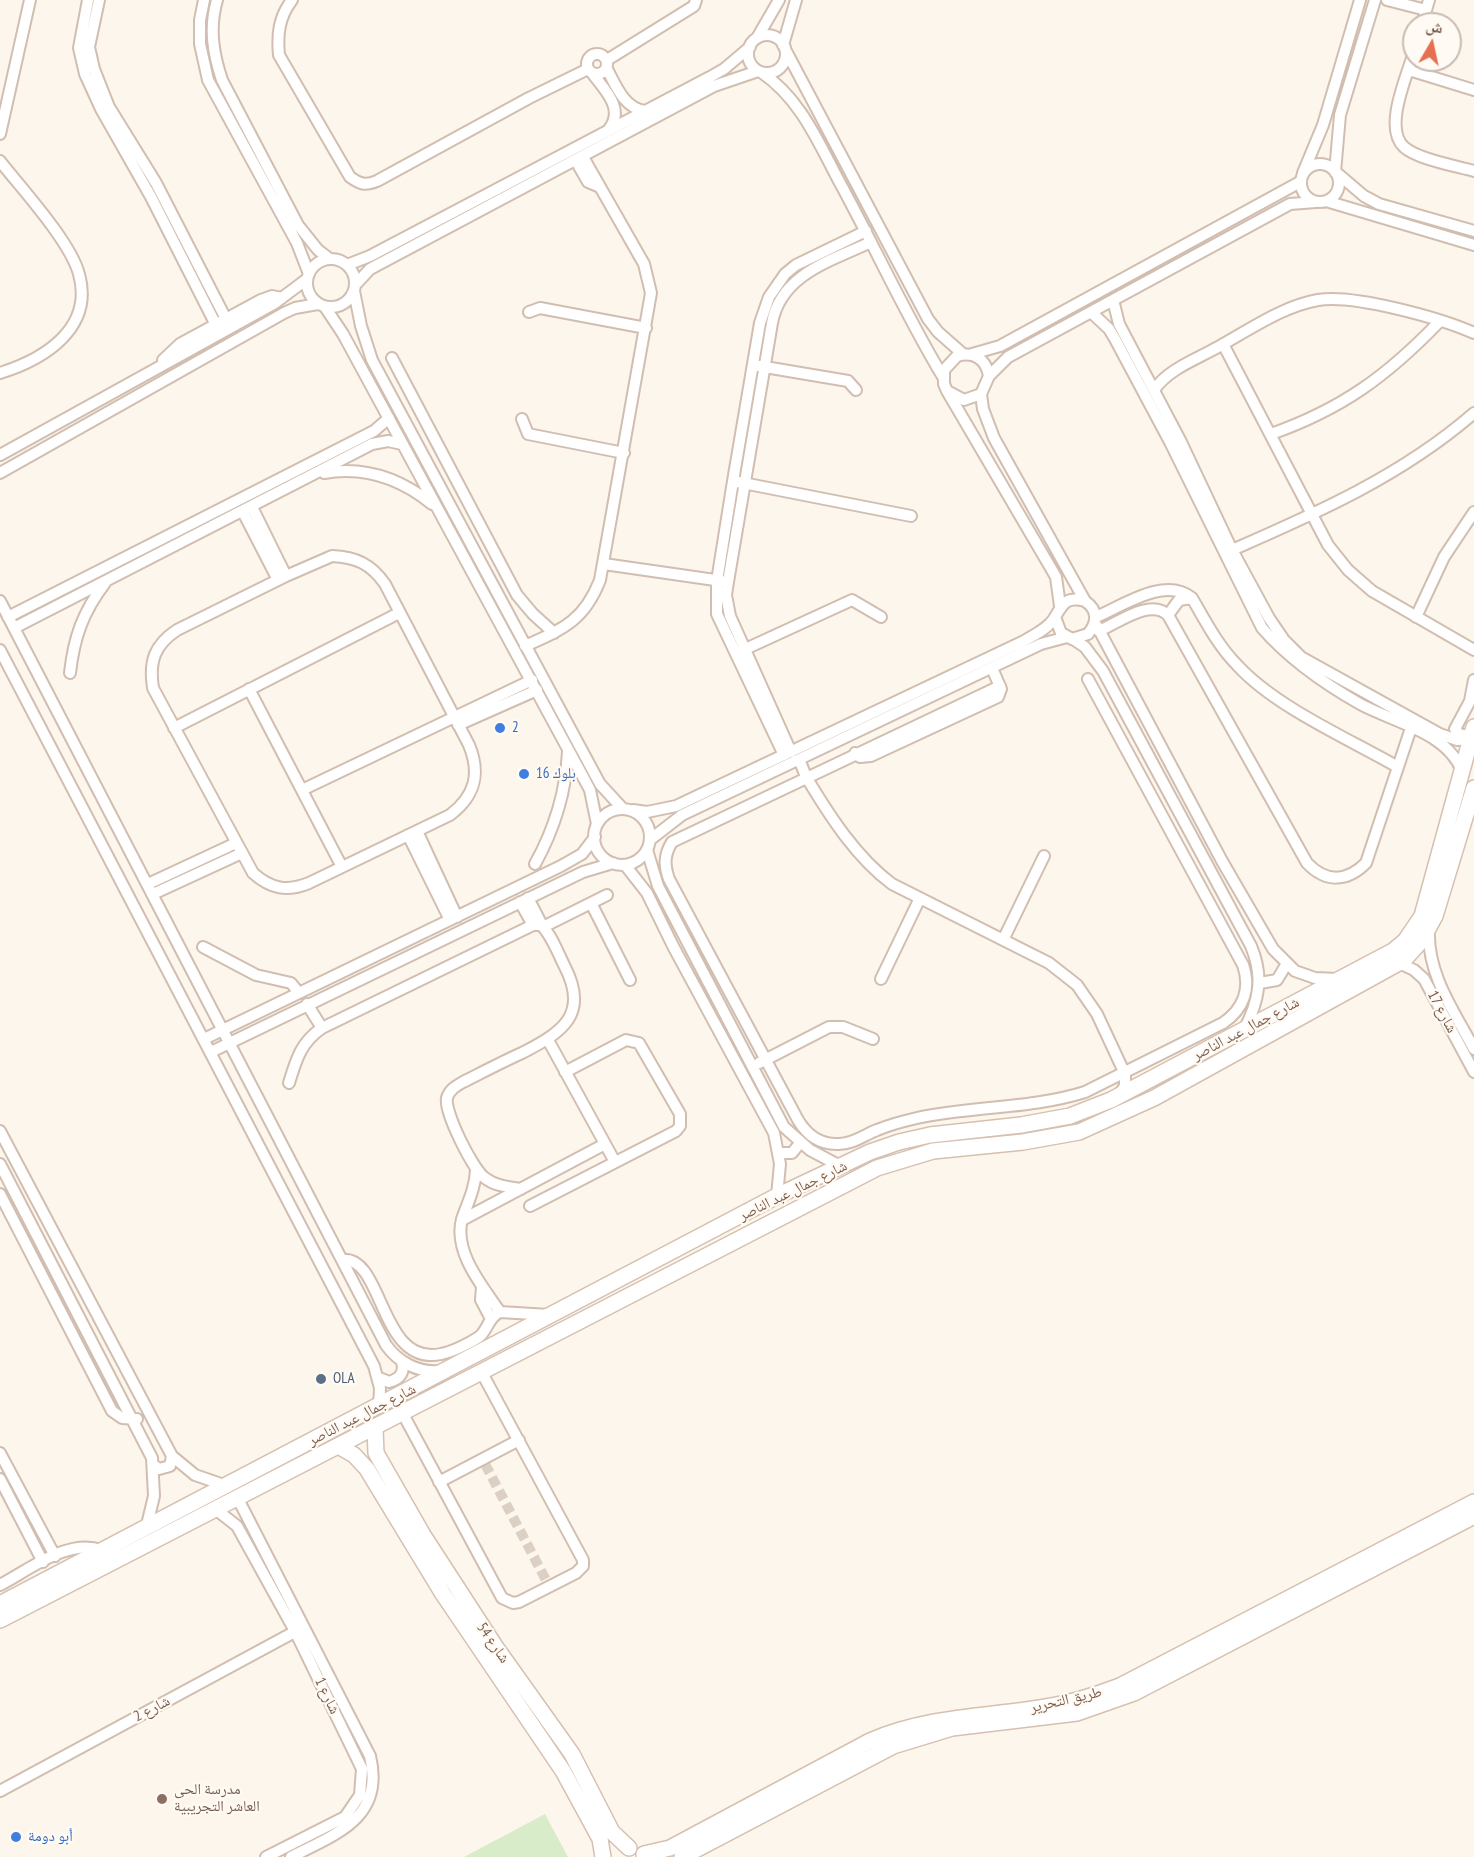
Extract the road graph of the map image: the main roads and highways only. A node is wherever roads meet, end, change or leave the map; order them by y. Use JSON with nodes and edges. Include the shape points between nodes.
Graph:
{"nodes":[{"id":1,"x":1472,"y":734,"type":"edge"},
{"id":2,"x":1474,"y":788,"type":"edge"},
{"id":3,"x":661,"y":1258,"type":"junction"},
{"id":4,"x":631,"y":1274,"type":"junction"},
{"id":5,"x":670,"y":1276,"type":"junction"},
{"id":6,"x":643,"y":1289,"type":"junction"},
{"id":7,"x":375,"y":1429,"type":"junction"},
{"id":8,"x":374,"y":1446,"type":"junction"},
{"id":9,"x":340,"y":1447,"type":"junction"},
{"id":10,"x":354,"y":1455,"type":"junction"},
{"id":11,"x":1474,"y":1503,"type":"edge"},
{"id":12,"x":1474,"y":1516,"type":"edge"},
{"id":13,"x":0,"y":1604,"type":"edge"},
{"id":14,"x":0,"y":1620,"type":"edge"},
{"id":15,"x":629,"y":1848,"type":"junction"},
{"id":16,"x":645,"y":1856,"type":"edge"},
{"id":17,"x":603,"y":1857,"type":"edge"},
{"id":18,"x":608,"y":1857,"type":"edge"},
{"id":19,"x":682,"y":1857,"type":"edge"}],
"edges":[{"from":1,"to":3,"type":"main road","name":"شارع جمال عبد الناصر","via":[[1427,902],[1414,929],[1393,951],[1119,1096],[1070,1116],[900,1142],[870,1152]]},
{"from":2,"to":5,"type":"main road","name":"شارع جمال عبد الناصر","via":[[1430,928],[1414,951],[1398,963],[1116,1117],[1079,1132],[904,1158],[877,1168]]},
{"from":3,"to":4,"type":"main road","name":"شارع جمال عبد الناصر"},
{"from":3,"to":5,"type":"main road","via":[[661,1267]]},
{"from":4,"to":6,"type":"main road","via":[[641,1281]]},
{"from":4,"to":13,"type":"main road","name":"شارع جمال عبد الناصر"},
{"from":5,"to":6,"type":"main road","name":"شارع جمال عبد الناصر"},
{"from":6,"to":7,"type":"main road","name":"شارع جمال عبد الناصر"},
{"from":7,"to":8,"type":"main road"},
{"from":7,"to":9,"type":"main road","name":"شارع جمال عبد الناصر"},
{"from":8,"to":10,"type":"main road","via":[[362,1446]]},
{"from":8,"to":15,"type":"main road","name":"شارع 54","via":[[446,1573],[572,1754],[612,1833]]},
{"from":9,"to":10,"type":"main road","name":"شارع 54"},
{"from":9,"to":14,"type":"main road","name":"شارع جمال عبد الناصر"},
{"from":10,"to":17,"type":"main road","name":"شارع 54","via":[[367,1469],[443,1594],[558,1763],[600,1839]]},
{"from":11,"to":16,"type":"main road","name":"طريق التحرير","via":[[1120,1686],[1060,1705],[949,1718],[901,1729],[870,1741],[670,1848]]},
{"from":12,"to":19,"type":"main road","name":"طريق التحرير","via":[[1134,1693],[1077,1713],[952,1728],[893,1746]]},
{"from":15,"to":16,"type":"main road"},
{"from":15,"to":18,"type":"main road"}]}
